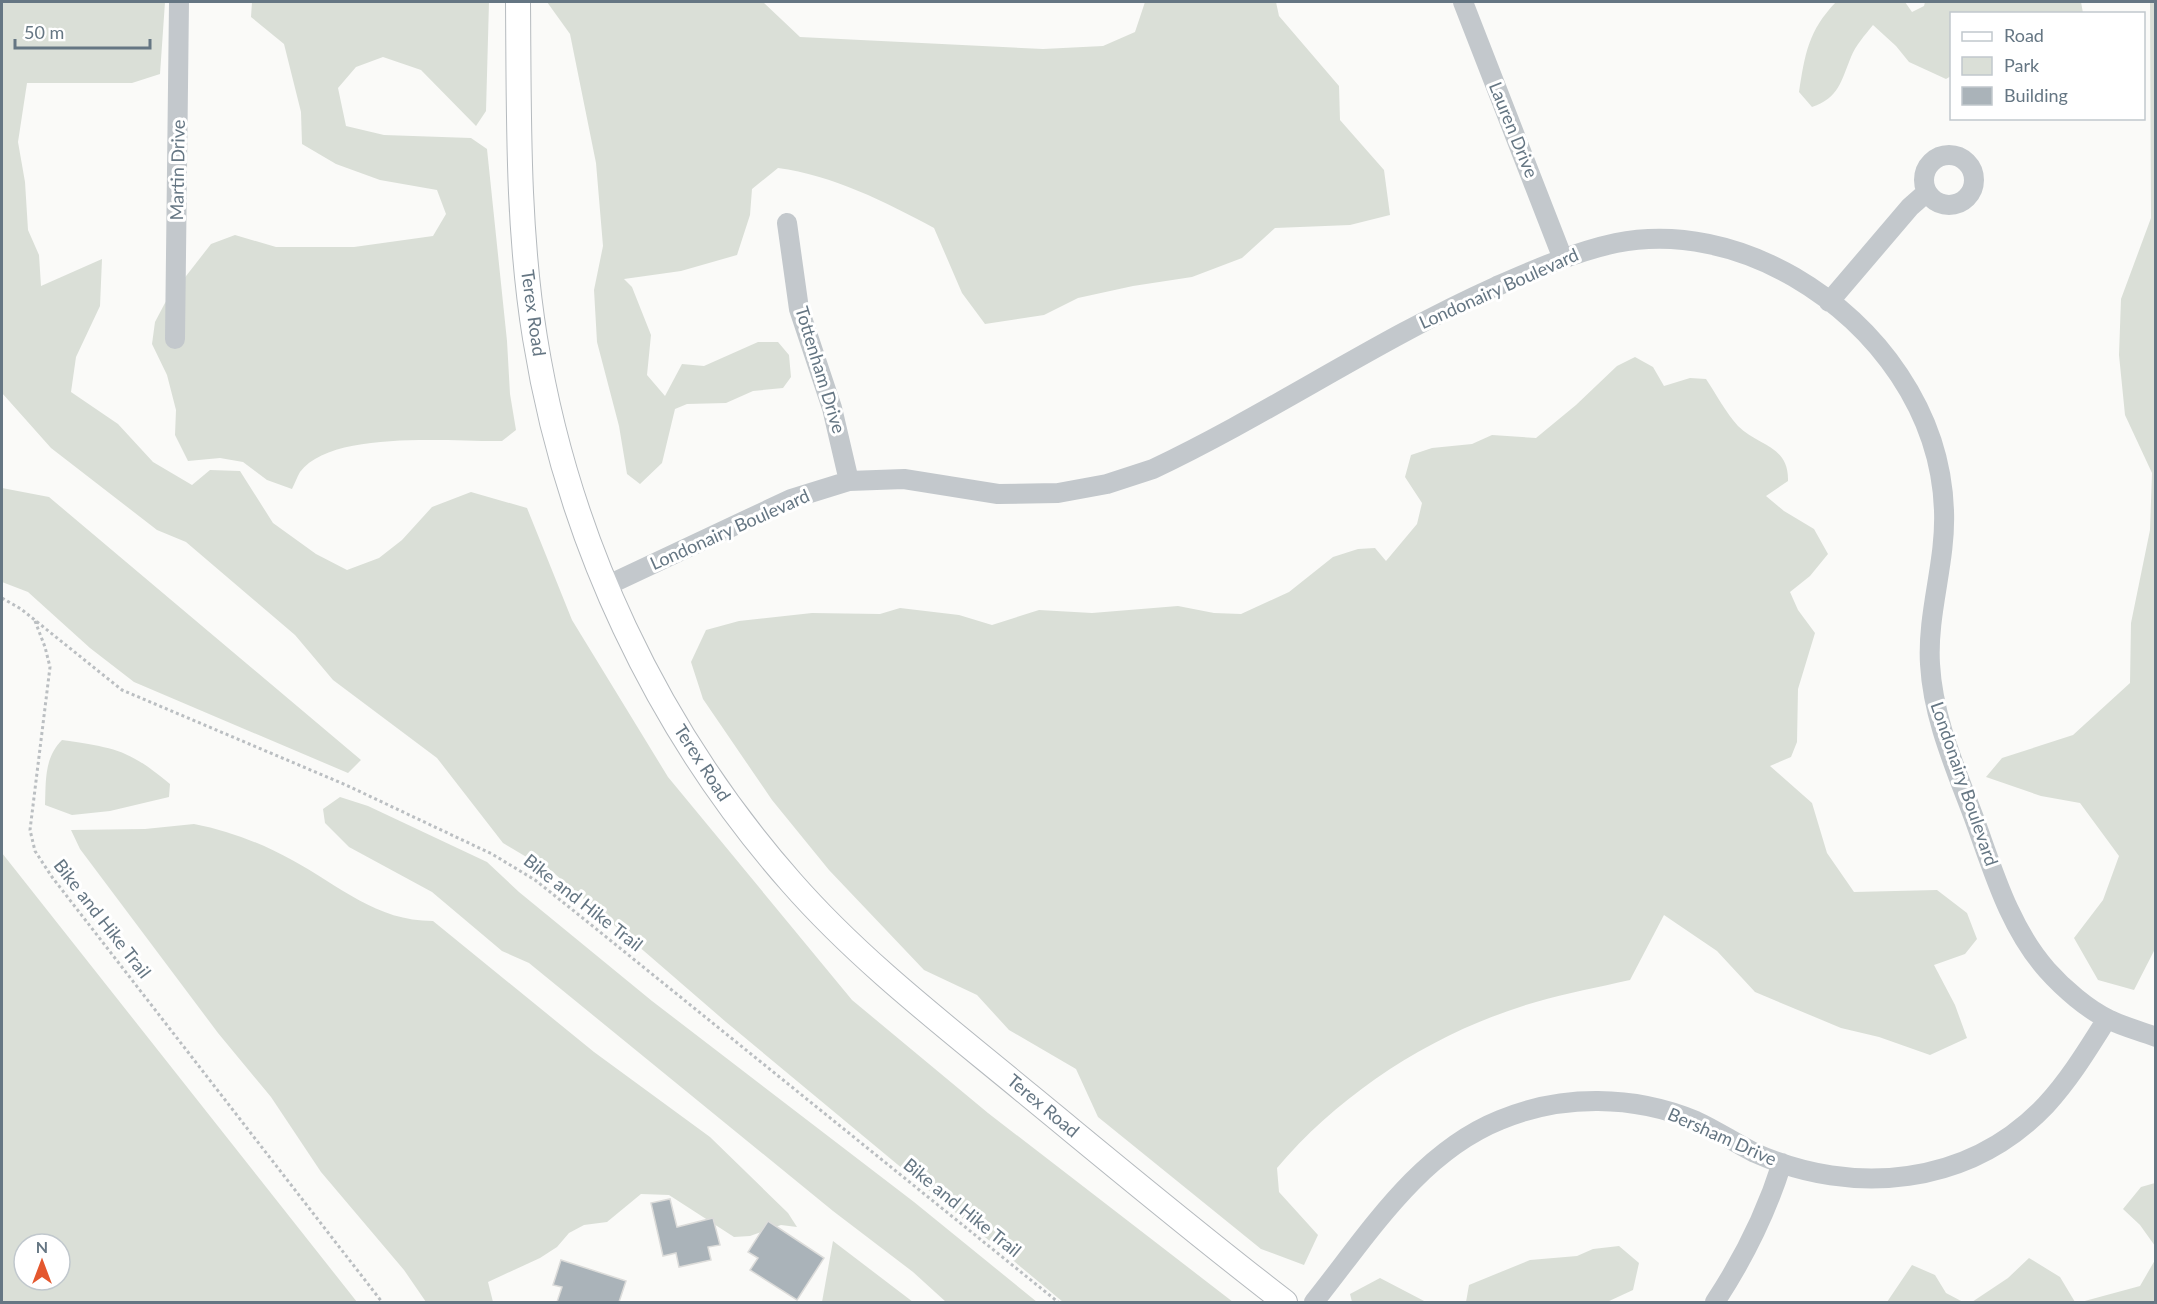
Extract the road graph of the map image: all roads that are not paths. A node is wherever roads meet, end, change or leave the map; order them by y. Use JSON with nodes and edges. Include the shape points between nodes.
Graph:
{"nodes":[{"id":1,"x":179,"y":2,"type":"edge"},
{"id":2,"x":518,"y":2,"type":"edge"},
{"id":3,"x":1463,"y":2,"type":"edge"},
{"id":4,"x":1927,"y":192,"type":"dead end"},
{"id":5,"x":787,"y":222,"type":"dead end"},
{"id":6,"x":1563,"y":259,"type":"junction"},
{"id":7,"x":1829,"y":302,"type":"junction"},
{"id":8,"x":175,"y":339,"type":"dead end"},
{"id":9,"x":849,"y":481,"type":"junction"},
{"id":10,"x":606,"y":586,"type":"junction"},
{"id":11,"x":2107,"y":1019,"type":"junction"},
{"id":12,"x":2156,"y":1037,"type":"edge"},
{"id":13,"x":1782,"y":1163,"type":"junction"},
{"id":14,"x":1285,"y":1302,"type":"edge"},
{"id":15,"x":1314,"y":1302,"type":"edge"},
{"id":16,"x":1715,"y":1302,"type":"edge"}],
"edges":[{"from":1,"to":8,"type":"street","name":"Martin Drive"},
{"from":2,"to":10,"type":"main road","name":"Terex Road","via":[[522,195],[535,337],[570,491]]},
{"from":3,"to":6,"type":"street","name":"Lauren Drive"},
{"from":4,"to":7,"type":"street"},
{"from":5,"to":9,"type":"street","name":"Tottenham Drive","via":[[799,309],[832,408]]},
{"from":6,"to":7,"type":"street","name":"Londonairy Boulevard","via":[[1641,239],[1692,241],[1772,264]]},
{"from":6,"to":9,"type":"street","name":"Londonairy Boulevard","via":[[1452,306],[1175,458],[1107,484],[1058,494],[1017,495],[904,479]]},
{"from":7,"to":11,"type":"street","name":"Londonairy Boulevard","via":[[1862,329],[1892,362],[1920,408],[1929,432],[1944,510],[1930,632],[1933,696],[1942,731],[2006,904],[2045,968]]},
{"from":9,"to":10,"type":"street","name":"Londonairy Boulevard","via":[[791,499]]},
{"from":10,"to":14,"type":"main road","name":"Terex Road","via":[[637,653],[686,741],[734,811],[792,884],[928,1012]]},
{"from":11,"to":12,"type":"street","name":"Londonairy Boulevard"},
{"from":11,"to":13,"type":"street","name":"Bersham Drive","via":[[2069,1078],[2045,1106],[2021,1127],[1970,1159],[1927,1174],[1872,1180],[1819,1175]]},
{"from":13,"to":15,"type":"street","name":"Bersham Drive","via":[[1696,1121],[1636,1104],[1584,1101],[1528,1110],[1472,1134],[1414,1179]]},
{"from":13,"to":16,"type":"street","via":[[1761,1221]]}]}
